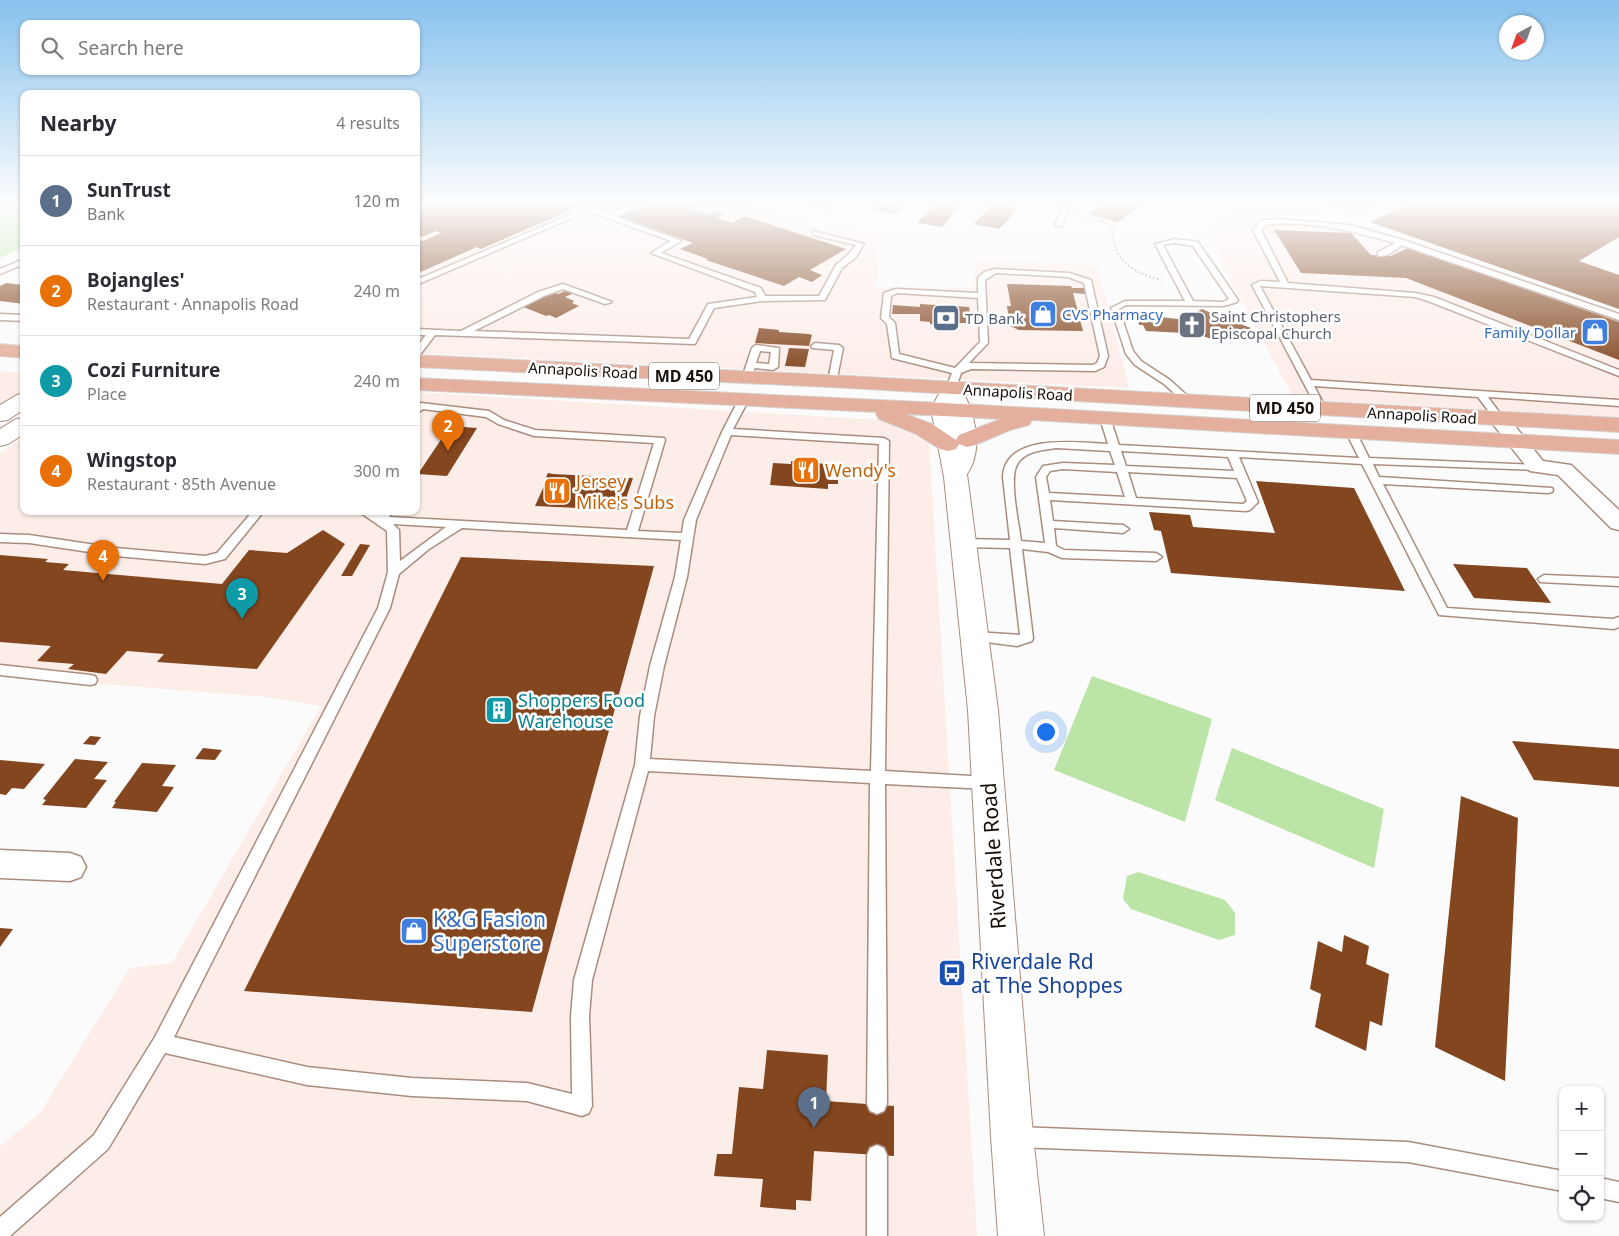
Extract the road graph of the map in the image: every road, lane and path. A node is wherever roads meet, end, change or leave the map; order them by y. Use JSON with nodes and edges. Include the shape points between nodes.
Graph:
{"nodes":[{"id":1,"x":466,"y":262,"type":"edge"},
{"id":2,"x":679,"y":262,"type":"edge"},
{"id":3,"x":845,"y":262,"type":"edge"},
{"id":4,"x":1127,"y":262,"type":"edge"},
{"id":5,"x":1168,"y":262,"type":"edge"},
{"id":6,"x":1207,"y":262,"type":"edge"},
{"id":7,"x":1273,"y":262,"type":"edge"},
{"id":8,"x":1457,"y":262,"type":"edge"},
{"id":9,"x":20,"y":264,"type":"edge"},
{"id":10,"x":0,"y":272,"type":"edge"},
{"id":11,"x":420,"y":281,"type":"edge"},
{"id":12,"x":1179,"y":283,"type":"junction"},
{"id":13,"x":1285,"y":285,"type":"junction"},
{"id":14,"x":982,"y":296,"type":"junction"},
{"id":15,"x":762,"y":300,"type":"junction"},
{"id":16,"x":608,"y":302,"type":"dead end"},
{"id":17,"x":1190,"y":303,"type":"junction"},
{"id":18,"x":0,"y":316,"type":"edge"},
{"id":19,"x":1619,"y":317,"type":"edge"},
{"id":20,"x":20,"y":318,"type":"edge"},
{"id":21,"x":420,"y":332,"type":"edge"},
{"id":22,"x":432,"y":333,"type":"junction"},
{"id":23,"x":462,"y":334,"type":"junction"},
{"id":24,"x":0,"y":337,"type":"edge"},
{"id":25,"x":20,"y":338,"type":"edge"},
{"id":26,"x":815,"y":346,"type":"dead end"},
{"id":27,"x":420,"y":349,"type":"edge"},
{"id":28,"x":20,"y":353,"type":"edge"},
{"id":29,"x":1,"y":356,"type":"edge"},
{"id":30,"x":20,"y":359,"type":"edge"},
{"id":31,"x":420,"y":361,"type":"edge"},
{"id":32,"x":20,"y":366,"type":"edge"},
{"id":33,"x":1619,"y":373,"type":"edge"},
{"id":34,"x":656,"y":374,"type":"junction"},
{"id":35,"x":420,"y":375,"type":"edge"},
{"id":36,"x":954,"y":379,"type":"junction"},
{"id":37,"x":832,"y":381,"type":"junction"},
{"id":38,"x":1307,"y":383,"type":"junction"},
{"id":39,"x":420,"y":384,"type":"edge"},
{"id":40,"x":1481,"y":394,"type":"junction"},
{"id":41,"x":744,"y":400,"type":"junction"},
{"id":42,"x":1189,"y":402,"type":"junction"},
{"id":43,"x":1619,"y":403,"type":"edge"},
{"id":44,"x":860,"y":405,"type":"junction"},
{"id":45,"x":420,"y":407,"type":"edge"},
{"id":46,"x":20,"y":408,"type":"edge"},
{"id":47,"x":952,"y":410,"type":"junction"},
{"id":48,"x":1322,"y":410,"type":"junction"},
{"id":49,"x":1042,"y":415,"type":"junction"},
{"id":50,"x":1105,"y":418,"type":"junction"},
{"id":51,"x":1499,"y":420,"type":"junction"},
{"id":52,"x":1619,"y":425,"type":"edge"},
{"id":53,"x":11,"y":427,"type":"edge"},
{"id":54,"x":727,"y":432,"type":"junction"},
{"id":55,"x":1351,"y":432,"type":"junction"},
{"id":56,"x":957,"y":442,"type":"junction"},
{"id":57,"x":1515,"y":442,"type":"junction"},
{"id":58,"x":1113,"y":448,"type":"junction"},
{"id":59,"x":1619,"y":448,"type":"edge"},
{"id":60,"x":1232,"y":454,"type":"junction"},
{"id":61,"x":1366,"y":462,"type":"junction"},
{"id":62,"x":1537,"y":467,"type":"junction"},
{"id":63,"x":1120,"y":468,"type":"junction"},
{"id":64,"x":1240,"y":475,"type":"junction"},
{"id":65,"x":1375,"y":480,"type":"junction"},
{"id":66,"x":1548,"y":490,"type":"dead end"},
{"id":67,"x":1044,"y":496,"type":"junction"},
{"id":68,"x":1132,"y":501,"type":"junction"},
{"id":69,"x":256,"y":515,"type":"edge"},
{"id":70,"x":384,"y":516,"type":"edge"},
{"id":71,"x":1619,"y":523,"type":"edge"},
{"id":72,"x":461,"y":524,"type":"junction"},
{"id":73,"x":1047,"y":524,"type":"junction"},
{"id":74,"x":1123,"y":529,"type":"dead end"},
{"id":75,"x":631,"y":534,"type":"junction"},
{"id":76,"x":686,"y":537,"type":"junction"},
{"id":77,"x":0,"y":538,"type":"edge"},
{"id":78,"x":964,"y":543,"type":"junction"},
{"id":79,"x":1016,"y":544,"type":"junction"},
{"id":80,"x":1051,"y":548,"type":"junction"},
{"id":81,"x":1156,"y":557,"type":"dead end"},
{"id":82,"x":394,"y":572,"type":"junction"},
{"id":83,"x":1544,"y":579,"type":"dead end"},
{"id":84,"x":1619,"y":582,"type":"edge"},
{"id":85,"x":1619,"y":622,"type":"edge"},
{"id":86,"x":975,"y":637,"type":"junction"},
{"id":87,"x":0,"y":670,"type":"edge"},
{"id":88,"x":90,"y":680,"type":"dead end"},
{"id":89,"x":642,"y":765,"type":"junction"},
{"id":90,"x":878,"y":777,"type":"junction"},
{"id":91,"x":988,"y":783,"type":"junction"},
{"id":92,"x":0,"y":864,"type":"edge"},
{"id":93,"x":70,"y":868,"type":"dead end"},
{"id":94,"x":161,"y":1044,"type":"junction"},
{"id":95,"x":877,"y":1104,"type":"dead end"},
{"id":96,"x":1012,"y":1136,"type":"junction"},
{"id":97,"x":877,"y":1155,"type":"dead end"},
{"id":98,"x":1559,"y":1180,"type":"edge"},
{"id":99,"x":1604,"y":1189,"type":"edge"},
{"id":100,"x":1619,"y":1192,"type":"edge"},
{"id":101,"x":0,"y":1232,"type":"edge"},
{"id":102,"x":877,"y":1236,"type":"edge"},
{"id":103,"x":1021,"y":1236,"type":"edge"}],
"edges":[{"from":1,"to":11,"type":"lane"},
{"from":2,"to":15,"type":"lane","via":[[758,290]]},
{"from":3,"to":15,"type":"lane","via":[[822,298]]},
{"from":4,"to":12,"type":"path","via":[[1147,277]]},
{"from":5,"to":12,"type":"lane"},
{"from":6,"to":17,"type":"lane","via":[[1234,300],[1224,304]]},
{"from":7,"to":13,"type":"lane"},
{"from":8,"to":19,"type":"lane"},
{"from":9,"to":10,"type":"lane"},
{"from":12,"to":17,"type":"lane"},
{"from":13,"to":33,"type":"lane","via":[[1432,299]]},
{"from":13,"to":38,"type":"lane","via":[[1260,283],[1256,286]]},
{"from":14,"to":36,"type":"lane","via":[[984,343]]},
{"from":14,"to":36,"type":"lane","via":[[896,292],[887,295],[884,318],[891,323],[895,356],[937,364]]},
{"from":14,"to":36,"type":"lane","via":[[981,280],[995,271],[1069,275],[1088,282],[1104,356],[1101,366],[970,366]]},
{"from":15,"to":23,"type":"lane","via":[[711,306],[692,342]]},
{"from":16,"to":23,"type":"lane","via":[[564,286],[541,294]]},
{"from":17,"to":42,"type":"lane","via":[[1125,303],[1116,308],[1129,352],[1138,363],[1167,382]]},
{"from":18,"to":20,"type":"lane"},
{"from":21,"to":22,"type":"lane"},
{"from":22,"to":23,"type":"lane"},
{"from":22,"to":27,"type":"lane"},
{"from":24,"to":25,"type":"main road"},
{"from":26,"to":37,"type":"lane","via":[[839,348]]},
{"from":28,"to":29,"type":"main road"},
{"from":29,"to":30,"type":"main road"},
{"from":29,"to":32,"type":"main road"},
{"from":31,"to":34,"type":"main road","name":"Annapolis Road","number":"MD 450"},
{"from":34,"to":35,"type":"main road","via":[[606,378]]},
{"from":34,"to":37,"type":"main road","name":"Annapolis Road","number":"MD 450","via":[[749,372]]},
{"from":36,"to":37,"type":"main road","name":"Annapolis Road","number":"MD 450"},
{"from":36,"to":42,"type":"main road","name":"Annapolis Road","number":"MD 450"},
{"from":36,"to":47,"type":"main road","name":"Riverdale Road"},
{"from":38,"to":40,"type":"lane"},
{"from":38,"to":48,"type":"lane"},
{"from":39,"to":41,"type":"main road","name":"Annapolis Road","number":"MD 450"},
{"from":40,"to":43,"type":"lane"},
{"from":40,"to":51,"type":"lane"},
{"from":41,"to":44,"type":"main road","name":"Annapolis Road","number":"MD 450"},
{"from":41,"to":54,"type":"lane"},
{"from":42,"to":48,"type":"main road","name":"Annapolis Road","number":"MD 450"},
{"from":44,"to":47,"type":"main road","name":"Annapolis Road","number":"MD 450"},
{"from":44,"to":56,"type":"main road"},
{"from":45,"to":75,"type":"lane","via":[[489,414],[501,422],[534,433],[660,440]]},
{"from":46,"to":53,"type":"main road"},
{"from":47,"to":49,"type":"main road","name":"Annapolis Road","number":"MD 450"},
{"from":47,"to":56,"type":"main road","name":"Riverdale Road"},
{"from":48,"to":51,"type":"main road","name":"Annapolis Road","number":"MD 450"},
{"from":49,"to":50,"type":"main road","name":"Annapolis Road","number":"MD 450"},
{"from":49,"to":56,"type":"main road","via":[[1002,425]]},
{"from":50,"to":55,"type":"main road","name":"Annapolis Road","number":"MD 450"},
{"from":50,"to":58,"type":"lane"},
{"from":51,"to":52,"type":"main road","name":"Annapolis Road","number":"MD 450"},
{"from":51,"to":57,"type":"street"},
{"from":54,"to":76,"type":"lane"},
{"from":54,"to":90,"type":"lane","via":[[884,441]]},
{"from":55,"to":57,"type":"main road","name":"Annapolis Road","number":"MD 450"},
{"from":55,"to":61,"type":"lane"},
{"from":56,"to":78,"type":"main road","name":"Riverdale Road","via":[[956,477]]},
{"from":57,"to":59,"type":"main road","name":"Annapolis Road","number":"MD 450"},
{"from":57,"to":62,"type":"street"},
{"from":58,"to":60,"type":"lane"},
{"from":58,"to":63,"type":"lane"},
{"from":58,"to":79,"type":"lane","via":[[1037,447],[1020,456],[1010,467],[1009,488]]},
{"from":60,"to":61,"type":"lane"},
{"from":60,"to":64,"type":"lane"},
{"from":61,"to":62,"type":"lane"},
{"from":61,"to":65,"type":"lane"},
{"from":62,"to":71,"type":"street","via":[[1564,468]]},
{"from":63,"to":64,"type":"lane"},
{"from":63,"to":67,"type":"lane","via":[[1047,468],[1041,477]]},
{"from":63,"to":68,"type":"lane"},
{"from":64,"to":68,"type":"lane","via":[[1253,502],[1246,508]]},
{"from":65,"to":66,"type":"lane"},
{"from":65,"to":85,"type":"lane","via":[[1444,612]]},
{"from":67,"to":68,"type":"lane"},
{"from":67,"to":73,"type":"lane"},
{"from":69,"to":77,"type":"lane","via":[[220,556],[205,560]]},
{"from":70,"to":72,"type":"lane"},
{"from":70,"to":82,"type":"lane","via":[[392,530]]},
{"from":72,"to":75,"type":"lane"},
{"from":72,"to":82,"type":"lane","via":[[413,554]]},
{"from":73,"to":74,"type":"lane"},
{"from":73,"to":80,"type":"lane"},
{"from":75,"to":76,"type":"lane"},
{"from":76,"to":89,"type":"lane","via":[[681,577],[647,716]]},
{"from":78,"to":79,"type":"lane"},
{"from":78,"to":86,"type":"main road","name":"Riverdale Road"},
{"from":79,"to":80,"type":"lane"},
{"from":79,"to":86,"type":"lane","via":[[1028,638],[1017,641]]},
{"from":80,"to":81,"type":"lane","via":[[1062,554]]},
{"from":82,"to":94,"type":"lane","via":[[384,608]]},
{"from":83,"to":84,"type":"lane"},
{"from":86,"to":91,"type":"main road","name":"Riverdale Road"},
{"from":87,"to":88,"type":"lane"},
{"from":89,"to":90,"type":"lane"},
{"from":89,"to":94,"type":"lane","via":[[583,980],[580,1016],[582,1106],[527,1092],[307,1076]]},
{"from":90,"to":91,"type":"lane"},
{"from":90,"to":95,"type":"lane"},
{"from":91,"to":96,"type":"main road","name":"Riverdale Road"},
{"from":92,"to":93,"type":"street"},
{"from":94,"to":101,"type":"lane","via":[[101,1142]]},
{"from":96,"to":98,"type":"lane","via":[[1408,1152]]},
{"from":96,"to":103,"type":"main road","name":"Riverdale Road"},
{"from":97,"to":102,"type":"lane"},
{"from":99,"to":100,"type":"lane"}]}
